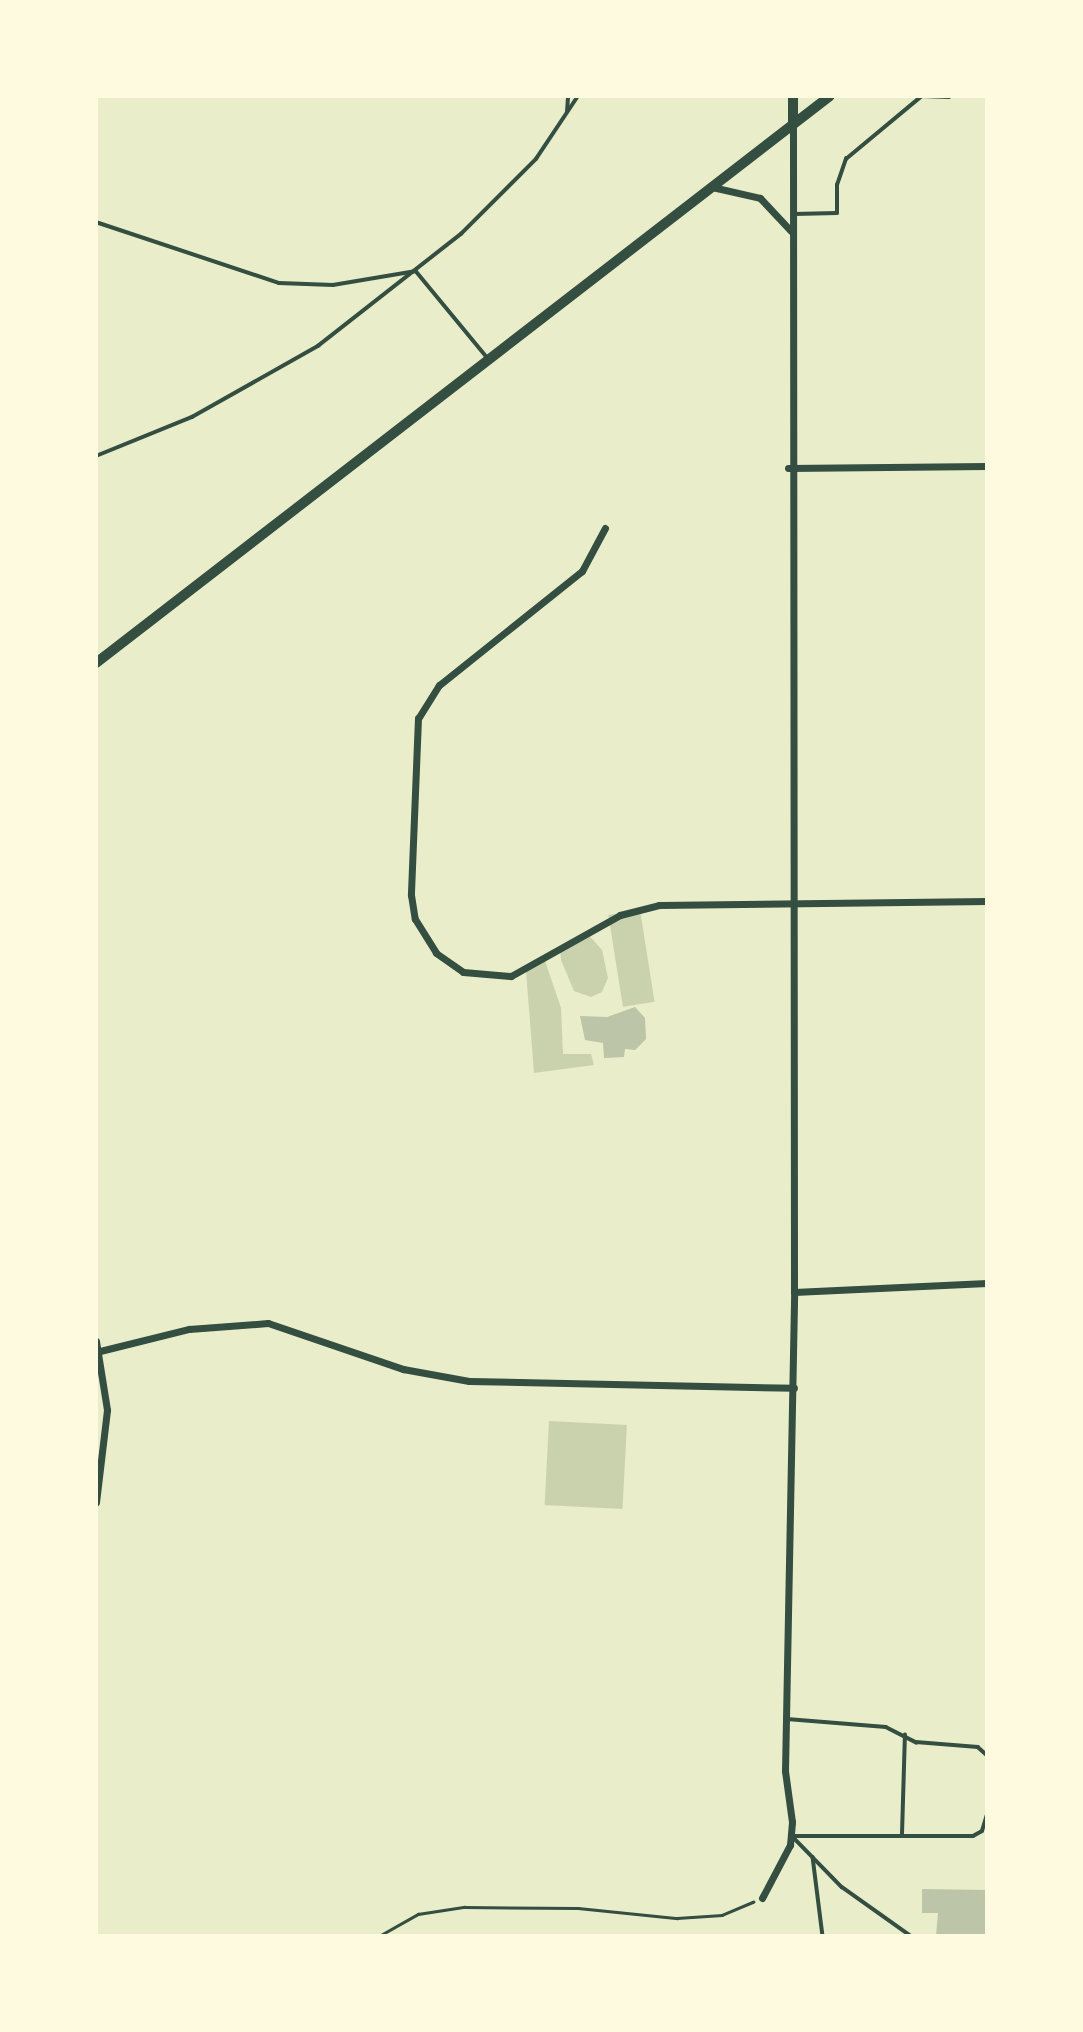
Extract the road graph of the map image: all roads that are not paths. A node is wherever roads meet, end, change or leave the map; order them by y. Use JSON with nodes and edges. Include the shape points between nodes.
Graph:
{"nodes":[{"id":1,"x":568,"y":96,"type":"edge"},
{"id":2,"x":578,"y":96,"type":"edge"},
{"id":3,"x":793,"y":96,"type":"edge"},
{"id":4,"x":830,"y":96,"type":"edge"},
{"id":5,"x":950,"y":97,"type":"edge"},
{"id":6,"x":566,"y":115,"type":"junction"},
{"id":7,"x":793,"y":124,"type":"junction"},
{"id":8,"x":712,"y":187,"type":"junction"},
{"id":9,"x":792,"y":214,"type":"junction"},
{"id":10,"x":96,"y":222,"type":"edge"},
{"id":11,"x":791,"y":231,"type":"junction"},
{"id":12,"x":416,"y":271,"type":"junction"},
{"id":13,"x":489,"y":360,"type":"junction"},
{"id":14,"x":96,"y":456,"type":"edge"},
{"id":15,"x":987,"y":466,"type":"edge"},
{"id":16,"x":788,"y":468,"type":"junction"},
{"id":17,"x":605,"y":528,"type":"dead end"},
{"id":18,"x":96,"y":663,"type":"edge"},
{"id":19,"x":987,"y":901,"type":"edge"},
{"id":20,"x":790,"y":903,"type":"junction"},
{"id":21,"x":987,"y":1283,"type":"edge"},
{"id":22,"x":794,"y":1292,"type":"junction"},
{"id":23,"x":96,"y":1341,"type":"edge"},
{"id":24,"x":98,"y":1352,"type":"edge"},
{"id":25,"x":793,"y":1388,"type":"junction"},
{"id":26,"x":96,"y":1502,"type":"edge"},
{"id":27,"x":787,"y":1719,"type":"junction"},
{"id":28,"x":905,"y":1735,"type":"junction"},
{"id":29,"x":987,"y":1755,"type":"edge"},
{"id":30,"x":987,"y":1815,"type":"edge"},
{"id":31,"x":902,"y":1835,"type":"junction"},
{"id":32,"x":791,"y":1836,"type":"junction"},
{"id":33,"x":812,"y":1855,"type":"junction"},
{"id":34,"x":762,"y":1898,"type":"road end"},
{"id":35,"x":823,"y":1936,"type":"edge"},
{"id":36,"x":911,"y":1936,"type":"edge"}],
"edges":[{"from":1,"to":6,"type":"lane"},
{"from":2,"to":6,"type":"lane"},
{"from":3,"to":7,"type":"main road"},
{"from":4,"to":7,"type":"main road"},
{"from":5,"to":9,"type":"lane","via":[[922,96],[846,159],[837,185],[837,213]]},
{"from":6,"to":12,"type":"lane","via":[[502,195]]},
{"from":7,"to":8,"type":"main road"},
{"from":7,"to":9,"type":"street"},
{"from":8,"to":11,"type":"street","via":[[760,198]]},
{"from":8,"to":13,"type":"main road"},
{"from":9,"to":11,"type":"street"},
{"from":10,"to":12,"type":"lane","via":[[279,283],[333,285]]},
{"from":11,"to":16,"type":"street"},
{"from":12,"to":13,"type":"lane"},
{"from":12,"to":14,"type":"lane","via":[[260,382]]},
{"from":13,"to":18,"type":"main road"},
{"from":15,"to":16,"type":"street"},
{"from":16,"to":20,"type":"street"},
{"from":17,"to":20,"type":"street","via":[[582,571],[439,685],[418,718],[411,895],[419,930],[436,953],[463,972],[511,976],[620,915],[679,902]]},
{"from":19,"to":20,"type":"street"},
{"from":20,"to":22,"type":"street"},
{"from":21,"to":22,"type":"street"},
{"from":22,"to":25,"type":"street"},
{"from":23,"to":24,"type":"street"},
{"from":24,"to":25,"type":"street","via":[[190,1329],[268,1323],[402,1368],[469,1381]]},
{"from":24,"to":26,"type":"street","via":[[107,1421]]},
{"from":25,"to":27,"type":"street"},
{"from":27,"to":28,"type":"lane","via":[[886,1727]]},
{"from":27,"to":32,"type":"street"},
{"from":28,"to":29,"type":"lane","via":[[916,1742],[978,1747]]},
{"from":28,"to":31,"type":"lane"},
{"from":30,"to":31,"type":"lane","via":[[982,1831],[973,1836]]},
{"from":31,"to":32,"type":"lane"},
{"from":32,"to":33,"type":"lane"},
{"from":32,"to":34,"type":"street"},
{"from":33,"to":35,"type":"lane"},
{"from":33,"to":36,"type":"lane","via":[[842,1887]]}]}
